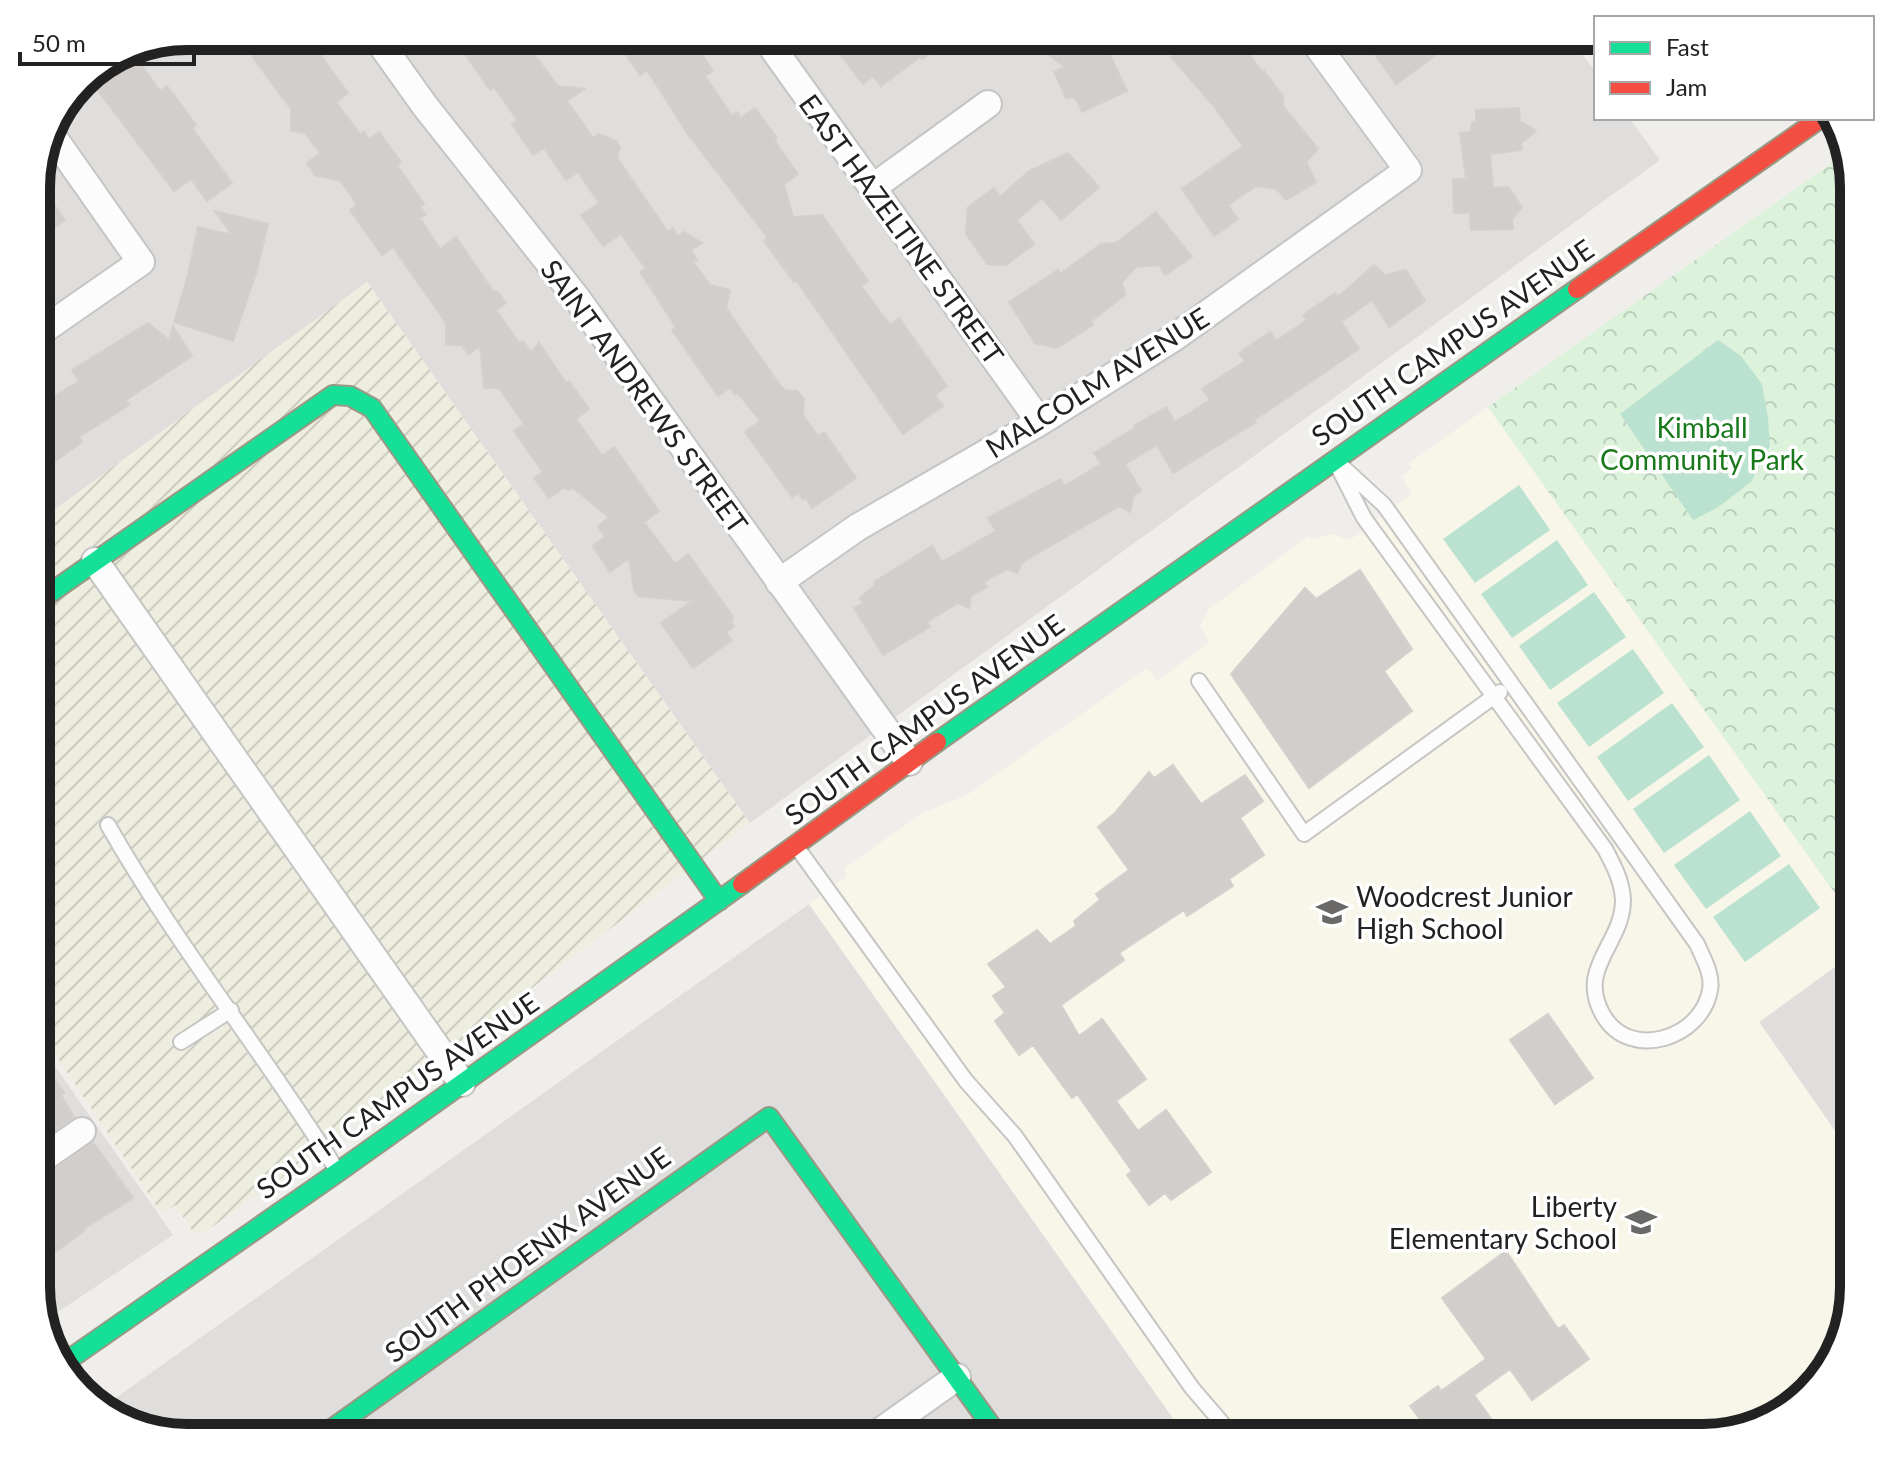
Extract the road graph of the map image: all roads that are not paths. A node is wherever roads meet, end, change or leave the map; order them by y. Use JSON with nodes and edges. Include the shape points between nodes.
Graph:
{"nodes":[{"id":1,"x":385,"y":50,"type":"edge"},
{"id":2,"x":774,"y":50,"type":"edge"},
{"id":3,"x":1320,"y":50,"type":"edge"},
{"id":4,"x":988,"y":104,"type":"dead end"},
{"id":5,"x":1818,"y":120,"type":"edge"},
{"id":6,"x":58,"y":143,"type":"edge"},
{"id":7,"x":872,"y":188,"type":"junction"},
{"id":8,"x":50,"y":325,"type":"edge"},
{"id":9,"x":1040,"y":422,"type":"junction"},
{"id":10,"x":1334,"y":459,"type":"junction"},
{"id":11,"x":95,"y":561,"type":"junction"},
{"id":12,"x":779,"y":582,"type":"junction"},
{"id":13,"x":50,"y":593,"type":"edge"},
{"id":14,"x":1199,"y":681,"type":"dead end"},
{"id":15,"x":1511,"y":684,"type":"junction"},
{"id":16,"x":1494,"y":696,"type":"junction"},
{"id":17,"x":909,"y":762,"type":"junction"},
{"id":18,"x":108,"y":825,"type":"dead end"},
{"id":19,"x":796,"y":846,"type":"junction"},
{"id":20,"x":719,"y":901,"type":"junction"},
{"id":21,"x":231,"y":1010,"type":"junction"},
{"id":22,"x":181,"y":1042,"type":"dead end"},
{"id":23,"x":462,"y":1083,"type":"junction"},
{"id":24,"x":82,"y":1131,"type":"dead end"},
{"id":25,"x":50,"y":1153,"type":"edge"},
{"id":26,"x":338,"y":1172,"type":"junction"},
{"id":27,"x":70,"y":1358,"type":"edge"},
{"id":28,"x":957,"y":1377,"type":"junction"},
{"id":29,"x":339,"y":1424,"type":"edge"},
{"id":30,"x":891,"y":1424,"type":"edge"},
{"id":31,"x":990,"y":1424,"type":"edge"},
{"id":32,"x":1223,"y":1424,"type":"edge"}],
"edges":[{"from":1,"to":12,"type":"street","name":"SAINT ANDREWS STREET","via":[[576,297]]},
{"from":2,"to":7,"type":"street","name":"EAST HAZELTINE STREET"},
{"from":3,"to":9,"type":"street","name":"MALCOLM AVENUE","via":[[1408,170],[1175,337]]},
{"from":4,"to":7,"type":"street"},
{"from":5,"to":10,"type":"street","name":"SOUTH CAMPUS AVENUE"},
{"from":6,"to":8,"type":"street","via":[[141,262]]},
{"from":7,"to":9,"type":"street","name":"EAST HAZELTINE STREET"},
{"from":9,"to":12,"type":"street","name":"MALCOLM AVENUE","via":[[858,527]]},
{"from":10,"to":15,"type":"lane","via":[[1384,505]]},
{"from":10,"to":16,"type":"lane","via":[[1364,518]]},
{"from":10,"to":17,"type":"street","name":"SOUTH CAMPUS AVENUE"},
{"from":11,"to":13,"type":"street"},
{"from":11,"to":20,"type":"street","via":[[333,395],[350,396],[372,408]]},
{"from":11,"to":23,"type":"street"},
{"from":12,"to":17,"type":"street","name":"SAINT ANDREWS STREET"},
{"from":14,"to":16,"type":"lane","via":[[1304,834]]},
{"from":15,"to":16,"type":"lane"},
{"from":15,"to":16,"type":"lane","via":[[1697,944],[1710,989],[1689,1027],[1652,1041],[1614,1029],[1603,1015],[1595,995],[1595,971],[1616,931],[1623,902],[1619,877],[1605,849]]},
{"from":17,"to":19,"type":"street","name":"SOUTH CAMPUS AVENUE"},
{"from":18,"to":21,"type":"lane"},
{"from":19,"to":20,"type":"street","name":"SOUTH CAMPUS AVENUE"},
{"from":19,"to":32,"type":"lane"},
{"from":20,"to":23,"type":"street","name":"SOUTH CAMPUS AVENUE"},
{"from":21,"to":22,"type":"lane"},
{"from":21,"to":26,"type":"lane"},
{"from":23,"to":26,"type":"street","name":"SOUTH CAMPUS AVENUE"},
{"from":24,"to":25,"type":"street"},
{"from":26,"to":27,"type":"street","name":"SOUTH CAMPUS AVENUE"},
{"from":28,"to":29,"type":"street","name":"SOUTH PHOENIX AVENUE","via":[[769,1117]]},
{"from":28,"to":30,"type":"street"},
{"from":28,"to":31,"type":"street"}]}
